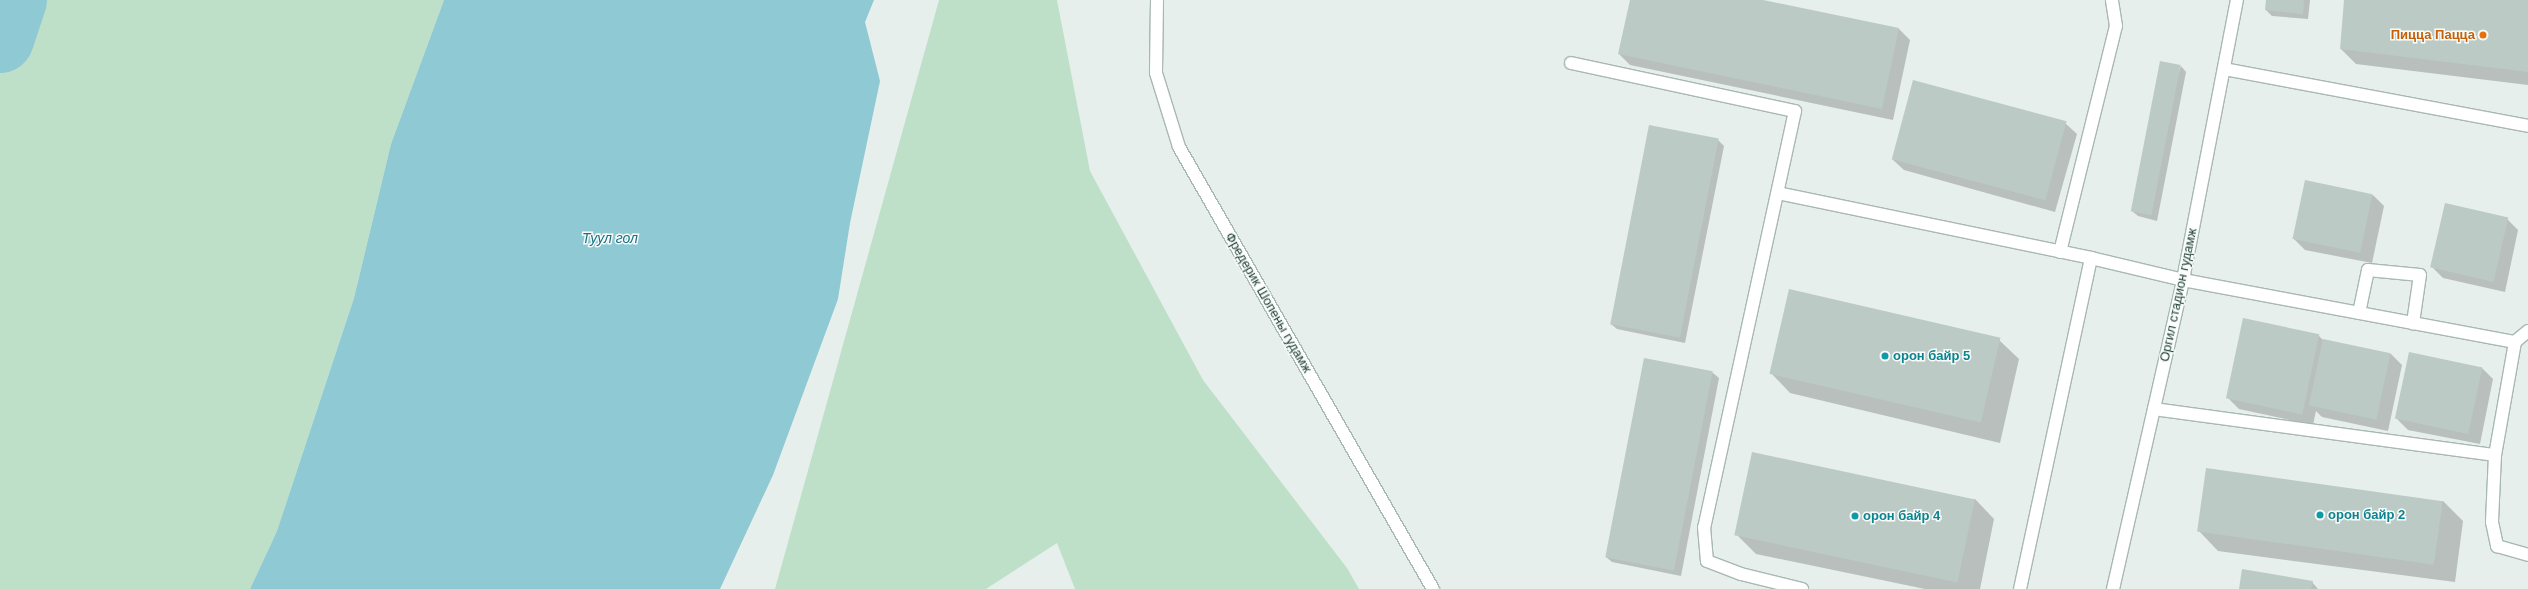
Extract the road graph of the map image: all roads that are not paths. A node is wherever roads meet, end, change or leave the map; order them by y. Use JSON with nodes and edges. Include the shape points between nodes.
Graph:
{"nodes":[{"id":1,"x":1157,"y":0,"type":"edge"},
{"id":2,"x":2112,"y":0,"type":"edge"},
{"id":3,"x":2237,"y":0,"type":"edge"},
{"id":4,"x":1571,"y":64,"type":"dead end"},
{"id":5,"x":2224,"y":69,"type":"junction"},
{"id":6,"x":2528,"y":126,"type":"edge"},
{"id":7,"x":1778,"y":193,"type":"junction"},
{"id":8,"x":2060,"y":252,"type":"junction"},
{"id":9,"x":2091,"y":258,"type":"junction"},
{"id":10,"x":2183,"y":280,"type":"junction"},
{"id":11,"x":2359,"y":313,"type":"junction"},
{"id":12,"x":2413,"y":323,"type":"junction"},
{"id":13,"x":2528,"y":330,"type":"edge"},
{"id":14,"x":2515,"y":342,"type":"junction"},
{"id":15,"x":2154,"y":409,"type":"junction"},
{"id":16,"x":2495,"y":455,"type":"junction"},
{"id":17,"x":2528,"y":555,"type":"edge"},
{"id":18,"x":1433,"y":589,"type":"edge"},
{"id":19,"x":1802,"y":589,"type":"edge"},
{"id":20,"x":2020,"y":589,"type":"edge"},
{"id":21,"x":2113,"y":589,"type":"edge"}],
"edges":[{"from":1,"to":18,"type":"street","name":"Фредерик Шопены гудамж","via":[[1156,73],[1179,146]]},
{"from":2,"to":8,"type":"street","via":[[2116,26]]},
{"from":3,"to":5,"type":"street","name":"Оргил стадион гудамж"},
{"from":4,"to":7,"type":"street","via":[[1795,111]]},
{"from":5,"to":6,"type":"street"},
{"from":5,"to":10,"type":"street","name":"Оргил стадион гудамж"},
{"from":7,"to":8,"type":"street"},
{"from":7,"to":19,"type":"street","via":[[1704,527],[1707,561],[1741,574]]},
{"from":8,"to":9,"type":"street"},
{"from":9,"to":10,"type":"street"},
{"from":9,"to":20,"type":"street"},
{"from":10,"to":11,"type":"street"},
{"from":10,"to":15,"type":"street","name":"Оргил стадион гудамж"},
{"from":11,"to":12,"type":"street"},
{"from":11,"to":12,"type":"street","via":[[2368,270],[2420,275]]},
{"from":12,"to":14,"type":"street"},
{"from":13,"to":14,"type":"street"},
{"from":14,"to":16,"type":"street"},
{"from":15,"to":16,"type":"street"},
{"from":15,"to":21,"type":"street","name":"Оргил стадион гудамж"},
{"from":16,"to":17,"type":"street","via":[[2492,522],[2497,546]]}]}
